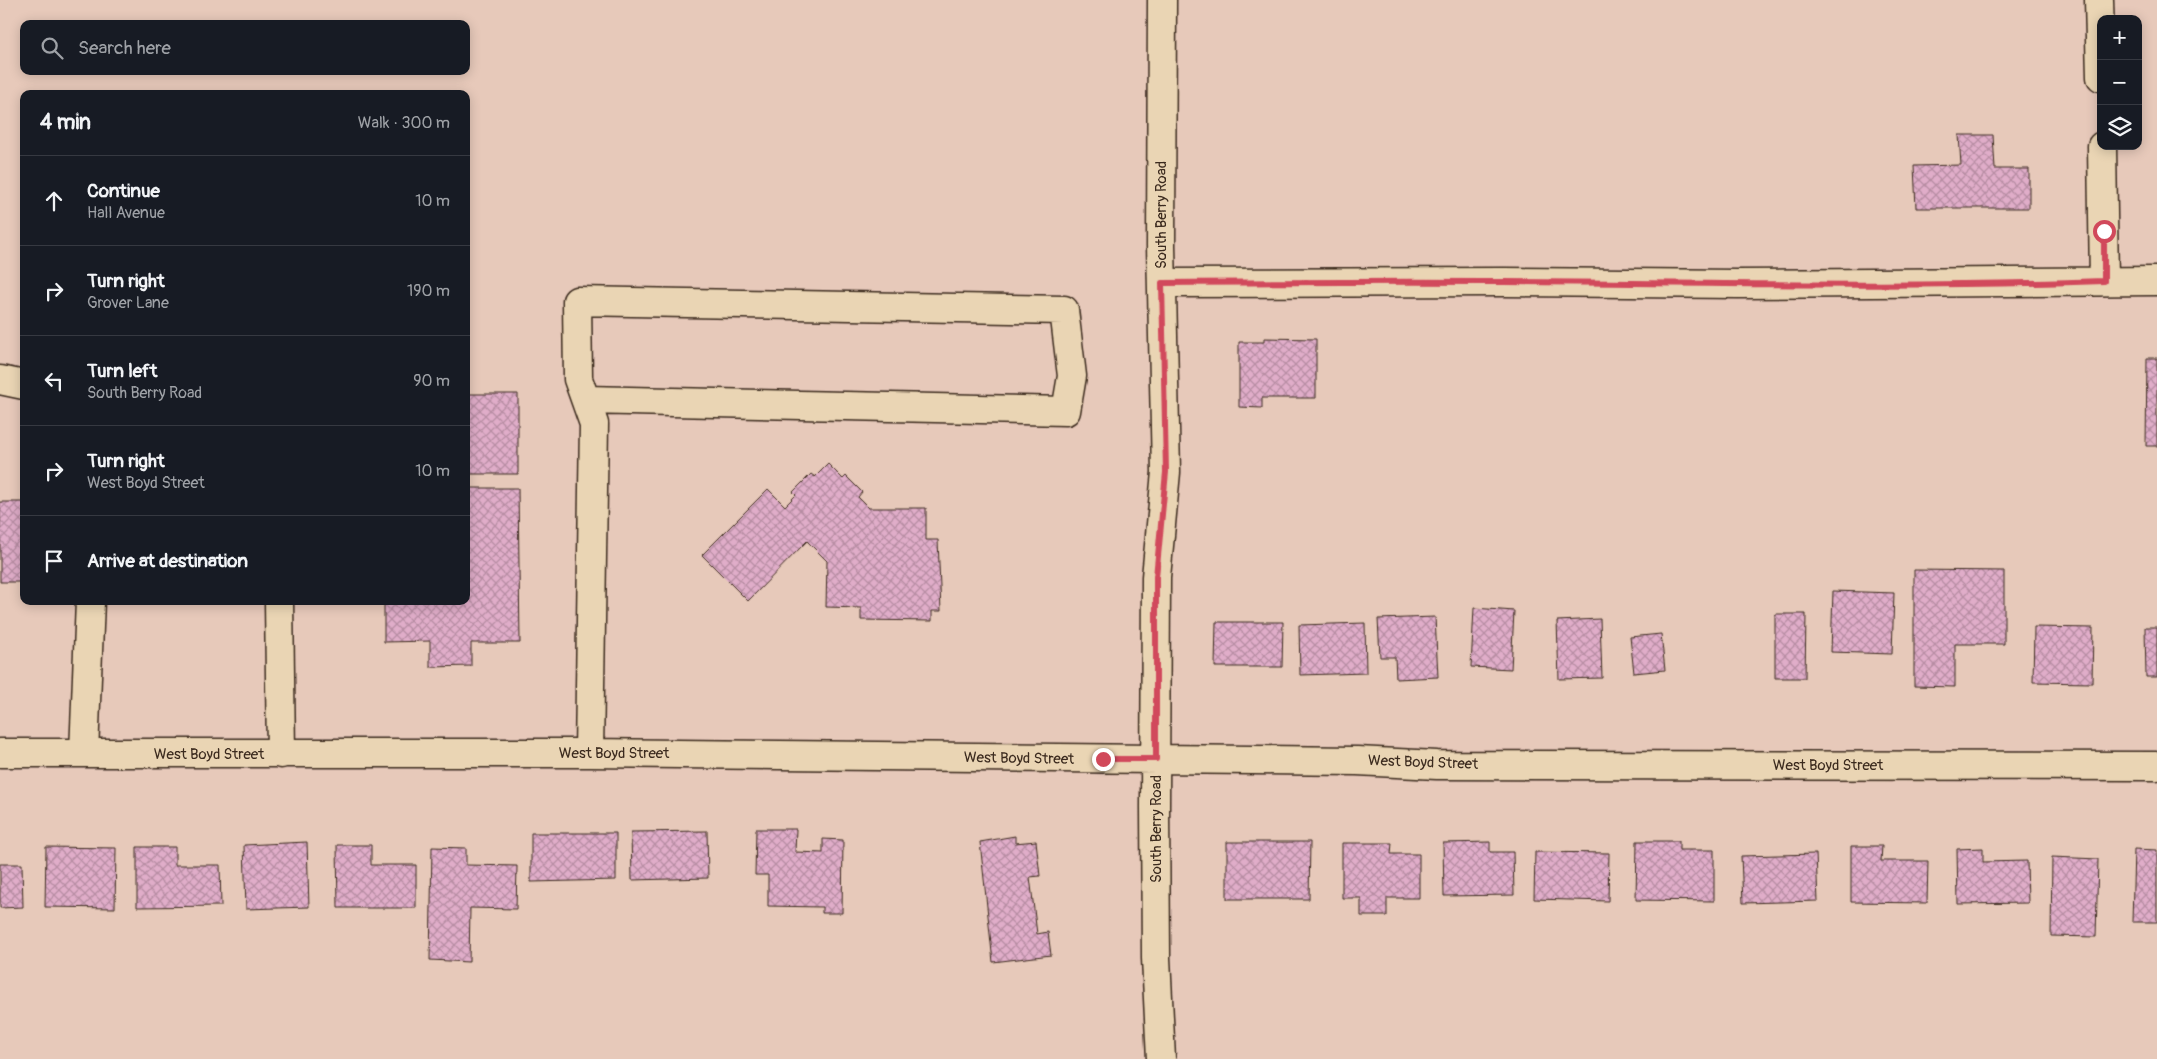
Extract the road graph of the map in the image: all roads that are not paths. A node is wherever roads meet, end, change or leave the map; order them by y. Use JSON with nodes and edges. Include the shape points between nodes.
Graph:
{"nodes":[{"id":1,"x":1162,"y":0,"type":"edge"},
{"id":2,"x":2099,"y":0,"type":"edge"},
{"id":3,"x":2101,"y":60,"type":"edge"},
{"id":4,"x":2102,"y":150,"type":"edge"},
{"id":5,"x":2104,"y":281,"type":"junction"},
{"id":6,"x":2157,"y":281,"type":"edge"},
{"id":7,"x":1162,"y":283,"type":"junction"},
{"id":8,"x":0,"y":380,"type":"edge"},
{"id":9,"x":20,"y":384,"type":"edge"},
{"id":10,"x":586,"y":400,"type":"junction"},
{"id":11,"x":90,"y":605,"type":"edge"},
{"id":12,"x":279,"y":605,"type":"edge"},
{"id":13,"x":0,"y":753,"type":"edge"},
{"id":14,"x":84,"y":753,"type":"junction"},
{"id":15,"x":589,"y":753,"type":"junction"},
{"id":16,"x":281,"y":754,"type":"junction"},
{"id":17,"x":1156,"y":759,"type":"junction"},
{"id":18,"x":2157,"y":766,"type":"edge"},
{"id":19,"x":1161,"y":1059,"type":"edge"}],
"edges":[{"from":1,"to":7,"type":"street","name":"South Berry Road"},
{"from":2,"to":3,"type":"street"},
{"from":4,"to":5,"type":"street"},
{"from":5,"to":6,"type":"street"},
{"from":5,"to":7,"type":"street"},
{"from":7,"to":17,"type":"street","name":"South Berry Road","via":[[1166,472],[1156,577]]},
{"from":8,"to":9,"type":"street"},
{"from":10,"to":10,"type":"street","via":[[578,379],[577,301],[1064,310],[1072,376],[1066,411]]},
{"from":10,"to":15,"type":"street","via":[[594,424]]},
{"from":11,"to":14,"type":"street"},
{"from":12,"to":16,"type":"street"},
{"from":13,"to":14,"type":"street","name":"West Boyd Street"},
{"from":14,"to":16,"type":"street","name":"West Boyd Street"},
{"from":15,"to":16,"type":"street","name":"West Boyd Street"},
{"from":15,"to":17,"type":"street","name":"West Boyd Street"},
{"from":17,"to":18,"type":"street","name":"West Boyd Street","via":[[1437,765]]},
{"from":17,"to":19,"type":"street","name":"South Berry Road","via":[[1156,958]]}]}
